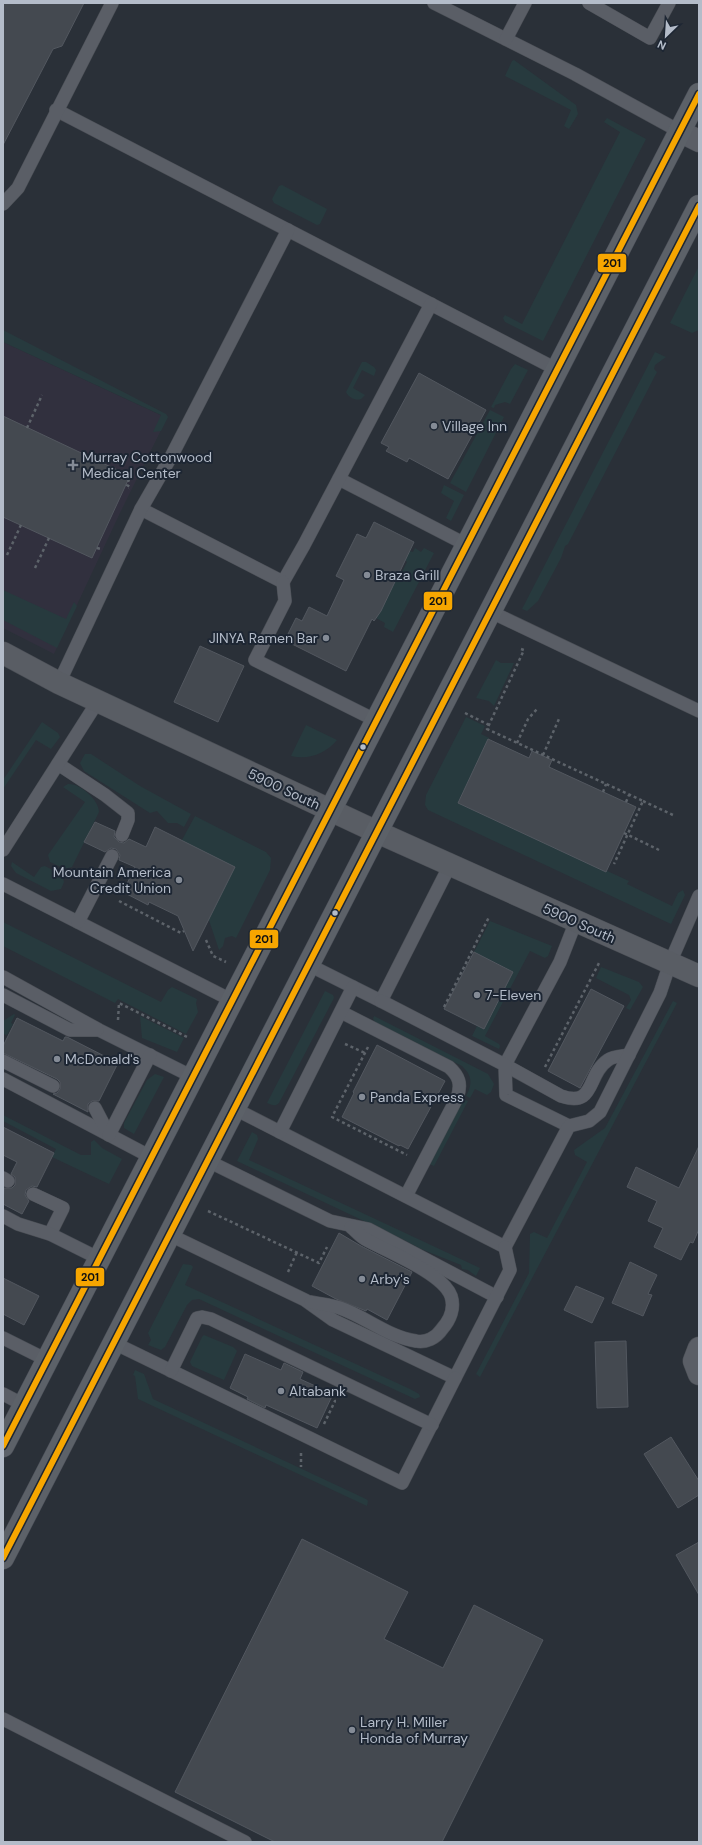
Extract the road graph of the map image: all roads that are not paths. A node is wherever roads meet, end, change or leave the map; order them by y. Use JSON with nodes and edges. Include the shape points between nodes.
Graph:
{"nodes":[{"id":1,"x":112,"y":3,"type":"edge"},
{"id":2,"x":434,"y":3,"type":"edge"},
{"id":3,"x":525,"y":3,"type":"edge"},
{"id":4,"x":588,"y":3,"type":"edge"},
{"id":5,"x":669,"y":3,"type":"edge"},
{"id":6,"x":506,"y":39,"type":"junction"},
{"id":7,"x":699,"y":94,"type":"edge"},
{"id":8,"x":56,"y":110,"type":"junction"},
{"id":9,"x":679,"y":131,"type":"junction"},
{"id":10,"x":699,"y":141,"type":"edge"},
{"id":11,"x":3,"y":204,"type":"edge"},
{"id":12,"x":699,"y":206,"type":"edge"},
{"id":13,"x":288,"y":230,"type":"junction"},
{"id":14,"x":431,"y":304,"type":"junction"},
{"id":15,"x":558,"y":370,"type":"junction"},
{"id":16,"x":339,"y":479,"type":"junction"},
{"id":17,"x":141,"y":509,"type":"junction"},
{"id":18,"x":467,"y":545,"type":"junction"},
{"id":19,"x":283,"y":582,"type":"junction"},
{"id":20,"x":491,"y":612,"type":"junction"},
{"id":21,"x":3,"y":653,"type":"edge"},
{"id":22,"x":58,"y":683,"type":"junction"},
{"id":23,"x":98,"y":701,"type":"junction"},
{"id":24,"x":699,"y":711,"type":"edge"},
{"id":25,"x":377,"y":721,"type":"junction"},
{"id":26,"x":58,"y":764,"type":"junction"},
{"id":27,"x":330,"y":811,"type":"junction"},
{"id":28,"x":377,"y":832,"type":"junction"},
{"id":29,"x":122,"y":835,"type":"dead end"},
{"id":30,"x":3,"y":850,"type":"edge"},
{"id":31,"x":112,"y":856,"type":"dead end"},
{"id":32,"x":450,"y":865,"type":"junction"},
{"id":33,"x":3,"y":884,"type":"edge"},
{"id":34,"x":699,"y":896,"type":"edge"},
{"id":35,"x":576,"y":921,"type":"junction"},
{"id":36,"x":78,"y":922,"type":"junction"},
{"id":37,"x":670,"y":963,"type":"junction"},
{"id":38,"x":309,"y":965,"type":"junction"},
{"id":39,"x":699,"y":976,"type":"edge"},
{"id":40,"x":3,"y":977,"type":"edge"},
{"id":41,"x":353,"y":987,"type":"junction"},
{"id":42,"x":3,"y":995,"type":"edge"},
{"id":43,"x":233,"y":1000,"type":"junction"},
{"id":44,"x":381,"y":1001,"type":"junction"},
{"id":45,"x":341,"y":1012,"type":"junction"},
{"id":46,"x":99,"y":1030,"type":"junction"},
{"id":47,"x":629,"y":1055,"type":"junction"},
{"id":48,"x":150,"y":1056,"type":"junction"},
{"id":49,"x":3,"y":1061,"type":"edge"},
{"id":50,"x":505,"y":1065,"type":"junction"},
{"id":51,"x":194,"y":1077,"type":"junction"},
{"id":52,"x":3,"y":1079,"type":"edge"},
{"id":53,"x":53,"y":1086,"type":"dead end"},
{"id":54,"x":95,"y":1108,"type":"dead end"},
{"id":55,"x":235,"y":1109,"type":"junction"},
{"id":56,"x":569,"y":1126,"type":"junction"},
{"id":57,"x":280,"y":1132,"type":"junction"},
{"id":58,"x":109,"y":1135,"type":"junction"},
{"id":59,"x":151,"y":1157,"type":"junction"},
{"id":60,"x":208,"y":1161,"type":"junction"},
{"id":61,"x":33,"y":1194,"type":"dead end"},
{"id":62,"x":406,"y":1196,"type":"junction"},
{"id":63,"x":3,"y":1216,"type":"edge"},
{"id":64,"x":348,"y":1225,"type":"junction"},
{"id":65,"x":50,"y":1234,"type":"junction"},
{"id":66,"x":170,"y":1235,"type":"junction"},
{"id":67,"x":505,"y":1247,"type":"junction"},
{"id":68,"x":100,"y":1259,"type":"junction"},
{"id":69,"x":497,"y":1297,"type":"junction"},
{"id":70,"x":305,"y":1300,"type":"junction"},
{"id":71,"x":3,"y":1338,"type":"edge"},
{"id":72,"x":114,"y":1343,"type":"junction"},
{"id":73,"x":47,"y":1360,"type":"junction"},
{"id":74,"x":171,"y":1371,"type":"junction"},
{"id":75,"x":455,"y":1378,"type":"junction"},
{"id":76,"x":3,"y":1394,"type":"edge"},
{"id":77,"x":24,"y":1405,"type":"junction"},
{"id":78,"x":432,"y":1425,"type":"junction"},
{"id":79,"x":3,"y":1446,"type":"edge"},
{"id":80,"x":3,"y":1558,"type":"edge"},
{"id":81,"x":3,"y":1719,"type":"edge"},
{"id":82,"x":245,"y":1842,"type":"edge"}],
"edges":[{"from":1,"to":8,"type":"lane"},
{"from":2,"to":6,"type":"lane"},
{"from":3,"to":6,"type":"lane"},
{"from":4,"to":5,"type":"lane","via":[[650,38]]},
{"from":6,"to":9,"type":"lane"},
{"from":7,"to":9,"type":"main road"},
{"from":8,"to":11,"type":"lane","via":[[18,188]]},
{"from":8,"to":13,"type":"lane"},
{"from":9,"to":10,"type":"street"},
{"from":9,"to":15,"type":"main road"},
{"from":12,"to":20,"type":"main road"},
{"from":13,"to":14,"type":"lane"},
{"from":13,"to":17,"type":"lane","via":[[172,455]]},
{"from":14,"to":15,"type":"lane"},
{"from":14,"to":16,"type":"lane"},
{"from":15,"to":18,"type":"main road"},
{"from":16,"to":18,"type":"lane"},
{"from":16,"to":19,"type":"lane"},
{"from":17,"to":19,"type":"lane"},
{"from":17,"to":22,"type":"lane"},
{"from":18,"to":25,"type":"main road"},
{"from":19,"to":25,"type":"lane","via":[[285,601],[256,660]]},
{"from":20,"to":24,"type":"lane"},
{"from":20,"to":28,"type":"main road"},
{"from":21,"to":22,"type":"main road","name":"5900 South"},
{"from":22,"to":23,"type":"main road","name":"5900 South"},
{"from":23,"to":26,"type":"lane"},
{"from":23,"to":27,"type":"main road","name":"5900 South"},
{"from":25,"to":27,"type":"main road"},
{"from":26,"to":29,"type":"lane","via":[[128,813]]},
{"from":26,"to":30,"type":"lane"},
{"from":27,"to":28,"type":"main road","name":"5900 South"},
{"from":27,"to":43,"type":"main road"},
{"from":28,"to":32,"type":"main road","name":"5900 South"},
{"from":28,"to":38,"type":"main road"},
{"from":31,"to":36,"type":"lane"},
{"from":32,"to":35,"type":"main road","name":"5900 South"},
{"from":32,"to":44,"type":"lane"},
{"from":33,"to":36,"type":"lane"},
{"from":34,"to":37,"type":"lane"},
{"from":35,"to":37,"type":"main road","name":"5900 South"},
{"from":35,"to":50,"type":"lane","via":[[560,962]]},
{"from":36,"to":43,"type":"lane"},
{"from":37,"to":39,"type":"main road","name":"5900 South"},
{"from":37,"to":47,"type":"lane","via":[[660,993]]},
{"from":38,"to":41,"type":"lane"},
{"from":38,"to":55,"type":"main road"},
{"from":40,"to":46,"type":"lane"},
{"from":41,"to":44,"type":"lane"},
{"from":41,"to":45,"type":"lane"},
{"from":42,"to":46,"type":"lane","via":[[70,1030]]},
{"from":43,"to":51,"type":"main road"},
{"from":44,"to":50,"type":"lane"},
{"from":45,"to":57,"type":"lane"},
{"from":45,"to":62,"type":"lane","via":[[449,1067],[459,1080],[460,1091],[457,1098]]},
{"from":46,"to":48,"type":"lane"},
{"from":47,"to":50,"type":"lane","via":[[609,1058],[599,1067],[586,1093],[578,1099],[561,1096]]},
{"from":47,"to":56,"type":"lane","via":[[600,1112],[589,1121]]},
{"from":48,"to":51,"type":"lane"},
{"from":48,"to":58,"type":"lane"},
{"from":49,"to":53,"type":"lane"},
{"from":50,"to":56,"type":"lane","via":[[506,1095]]},
{"from":51,"to":59,"type":"main road"},
{"from":52,"to":58,"type":"lane"},
{"from":54,"to":58,"type":"lane"},
{"from":55,"to":57,"type":"lane"},
{"from":55,"to":60,"type":"main road"},
{"from":56,"to":67,"type":"lane"},
{"from":57,"to":62,"type":"lane"},
{"from":58,"to":59,"type":"lane"},
{"from":59,"to":68,"type":"main road"},
{"from":60,"to":64,"type":"lane","via":[[330,1220]]},
{"from":60,"to":66,"type":"main road"},
{"from":61,"to":65,"type":"lane","via":[[63,1208]]},
{"from":62,"to":67,"type":"lane"},
{"from":63,"to":65,"type":"lane","via":[[18,1224]]},
{"from":64,"to":69,"type":"lane","via":[[368,1229]]},
{"from":64,"to":70,"type":"lane","via":[[365,1238],[415,1264],[446,1288],[452,1303],[450,1318],[439,1334],[417,1341],[387,1332],[340,1308]]},
{"from":65,"to":68,"type":"lane"},
{"from":66,"to":70,"type":"lane"},
{"from":66,"to":72,"type":"main road"},
{"from":67,"to":69,"type":"lane","via":[[510,1270]]},
{"from":68,"to":73,"type":"main road"},
{"from":69,"to":75,"type":"lane"},
{"from":70,"to":75,"type":"lane","via":[[333,1320]]},
{"from":71,"to":73,"type":"lane"},
{"from":72,"to":74,"type":"lane"},
{"from":72,"to":80,"type":"main road"},
{"from":73,"to":77,"type":"main road"},
{"from":74,"to":78,"type":"lane","via":[[196,1318],[202,1317],[211,1319]]},
{"from":74,"to":78,"type":"lane","via":[[402,1484]]},
{"from":75,"to":78,"type":"lane"},
{"from":76,"to":77,"type":"lane"},
{"from":77,"to":79,"type":"main road"},
{"from":81,"to":82,"type":"lane"}]}
